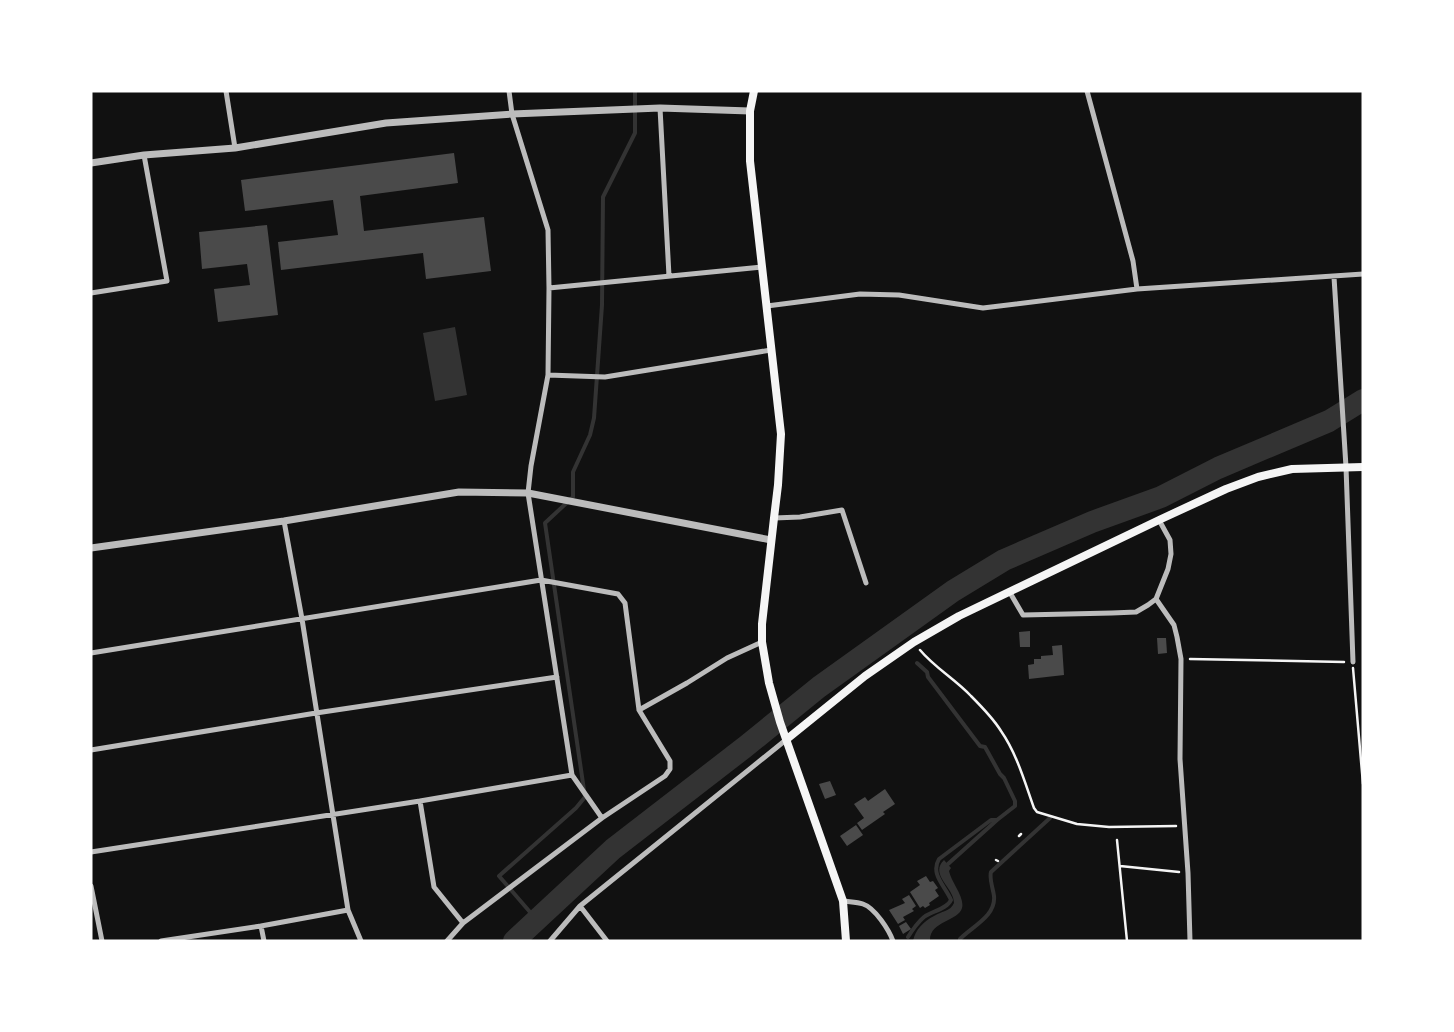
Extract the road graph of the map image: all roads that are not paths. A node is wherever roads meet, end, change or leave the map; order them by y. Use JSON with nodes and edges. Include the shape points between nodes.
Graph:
{"nodes":[{"id":1,"x":226,"y":91,"type":"edge"},
{"id":2,"x":509,"y":91,"type":"edge"},
{"id":3,"x":754,"y":91,"type":"edge"},
{"id":4,"x":1086,"y":91,"type":"edge"},
{"id":5,"x":660,"y":108,"type":"junction"},
{"id":6,"x":750,"y":111,"type":"junction"},
{"id":7,"x":512,"y":114,"type":"junction"},
{"id":8,"x":235,"y":148,"type":"junction"},
{"id":9,"x":144,"y":155,"type":"junction"},
{"id":10,"x":91,"y":163,"type":"edge"},
{"id":11,"x":762,"y":267,"type":"junction"},
{"id":12,"x":1363,"y":274,"type":"edge"},
{"id":13,"x":669,"y":276,"type":"junction"},
{"id":14,"x":1334,"y":277,"type":"junction"},
{"id":15,"x":549,"y":288,"type":"junction"},
{"id":16,"x":1137,"y":290,"type":"junction"},
{"id":17,"x":91,"y":293,"type":"edge"},
{"id":18,"x":767,"y":306,"type":"junction"},
{"id":19,"x":771,"y":350,"type":"junction"},
{"id":20,"x":548,"y":375,"type":"junction"},
{"id":21,"x":1346,"y":467,"type":"junction"},
{"id":22,"x":1363,"y":468,"type":"edge"},
{"id":23,"x":528,"y":493,"type":"junction"},
{"id":24,"x":774,"y":518,"type":"junction"},
{"id":25,"x":1159,"y":520,"type":"junction"},
{"id":26,"x":284,"y":521,"type":"junction"},
{"id":27,"x":771,"y":540,"type":"junction"},
{"id":28,"x":91,"y":548,"type":"edge"},
{"id":29,"x":542,"y":580,"type":"junction"},
{"id":30,"x":866,"y":583,"type":"dead end"},
{"id":31,"x":1009,"y":591,"type":"junction"},
{"id":32,"x":1156,"y":598,"type":"junction"},
{"id":33,"x":302,"y":619,"type":"junction"},
{"id":34,"x":762,"y":642,"type":"junction"},
{"id":35,"x":91,"y":653,"type":"edge"},
{"id":36,"x":1353,"y":662,"type":"road end"},
{"id":37,"x":557,"y":678,"type":"junction"},
{"id":38,"x":639,"y":710,"type":"junction"},
{"id":39,"x":316,"y":713,"type":"junction"},
{"id":40,"x":786,"y":739,"type":"junction"},
{"id":41,"x":91,"y":750,"type":"edge"},
{"id":42,"x":572,"y":775,"type":"junction"},
{"id":43,"x":420,"y":801,"type":"junction"},
{"id":44,"x":333,"y":814,"type":"junction"},
{"id":45,"x":602,"y":818,"type":"junction"},
{"id":46,"x":91,"y":852,"type":"edge"},
{"id":47,"x":91,"y":886,"type":"edge"},
{"id":48,"x":843,"y":901,"type":"junction"},
{"id":49,"x":580,"y":906,"type":"junction"},
{"id":50,"x":348,"y":910,"type":"junction"},
{"id":51,"x":463,"y":924,"type":"junction"},
{"id":52,"x":261,"y":926,"type":"junction"},
{"id":53,"x":102,"y":941,"type":"edge"},
{"id":54,"x":161,"y":941,"type":"edge"},
{"id":55,"x":264,"y":941,"type":"edge"},
{"id":56,"x":361,"y":941,"type":"edge"},
{"id":57,"x":447,"y":941,"type":"edge"},
{"id":58,"x":550,"y":941,"type":"edge"},
{"id":59,"x":607,"y":941,"type":"edge"},
{"id":60,"x":846,"y":941,"type":"edge"},
{"id":61,"x":893,"y":941,"type":"edge"},
{"id":62,"x":1190,"y":941,"type":"edge"}],
"edges":[{"from":1,"to":8,"type":"street"},
{"from":2,"to":7,"type":"street"},
{"from":3,"to":6,"type":"main road"},
{"from":4,"to":16,"type":"street","via":[[1133,261]]},
{"from":5,"to":6,"type":"street"},
{"from":5,"to":7,"type":"street"},
{"from":5,"to":13,"type":"street"},
{"from":6,"to":11,"type":"main road","via":[[750,161]]},
{"from":7,"to":8,"type":"street","via":[[386,123]]},
{"from":7,"to":15,"type":"street","via":[[548,230]]},
{"from":8,"to":9,"type":"street"},
{"from":9,"to":10,"type":"street"},
{"from":9,"to":17,"type":"street","via":[[167,281]]},
{"from":11,"to":13,"type":"street"},
{"from":11,"to":18,"type":"main road"},
{"from":12,"to":14,"type":"street"},
{"from":13,"to":15,"type":"street"},
{"from":14,"to":16,"type":"street"},
{"from":14,"to":21,"type":"street"},
{"from":15,"to":20,"type":"street"},
{"from":16,"to":18,"type":"street","via":[[983,308],[899,295],[860,294]]},
{"from":18,"to":19,"type":"main road"},
{"from":19,"to":20,"type":"street","via":[[605,377]]},
{"from":19,"to":24,"type":"main road","via":[[781,434]]},
{"from":20,"to":23,"type":"street"},
{"from":21,"to":22,"type":"main road"},
{"from":21,"to":25,"type":"main road","via":[[1292,469],[1258,477]]},
{"from":21,"to":36,"type":"street"},
{"from":23,"to":26,"type":"street","via":[[459,492]]},
{"from":23,"to":27,"type":"street"},
{"from":23,"to":29,"type":"street"},
{"from":24,"to":27,"type":"main road"},
{"from":24,"to":30,"type":"street","via":[[842,510]]},
{"from":25,"to":31,"type":"main road"},
{"from":25,"to":32,"type":"street","via":[[1170,540],[1171,554]]},
{"from":26,"to":28,"type":"street"},
{"from":26,"to":33,"type":"street"},
{"from":27,"to":34,"type":"main road"},
{"from":29,"to":33,"type":"street"},
{"from":29,"to":37,"type":"street"},
{"from":29,"to":38,"type":"street","via":[[618,594],[625,603]]},
{"from":31,"to":32,"type":"street","via":[[1022,615],[1136,612]]},
{"from":31,"to":40,"type":"main road","via":[[914,642]]},
{"from":32,"to":62,"type":"street","via":[[1174,626],[1181,659],[1180,759]]},
{"from":33,"to":35,"type":"street"},
{"from":33,"to":39,"type":"street"},
{"from":34,"to":38,"type":"street","via":[[727,658]]},
{"from":34,"to":40,"type":"main road","via":[[769,683]]},
{"from":37,"to":39,"type":"street"},
{"from":37,"to":42,"type":"street"},
{"from":38,"to":45,"type":"street","via":[[670,761],[670,769],[665,776]]},
{"from":39,"to":41,"type":"street"},
{"from":39,"to":44,"type":"street"},
{"from":40,"to":48,"type":"main road"},
{"from":40,"to":49,"type":"street"},
{"from":42,"to":43,"type":"street"},
{"from":42,"to":45,"type":"street"},
{"from":43,"to":44,"type":"street"},
{"from":43,"to":51,"type":"street","via":[[434,887]]},
{"from":44,"to":46,"type":"street"},
{"from":44,"to":50,"type":"street"},
{"from":45,"to":51,"type":"street"},
{"from":47,"to":53,"type":"street"},
{"from":48,"to":60,"type":"main road"},
{"from":48,"to":61,"type":"street","via":[[865,904],[874,911]]},
{"from":49,"to":58,"type":"street"},
{"from":49,"to":59,"type":"street"},
{"from":50,"to":52,"type":"street"},
{"from":50,"to":56,"type":"street"},
{"from":51,"to":57,"type":"street"},
{"from":52,"to":54,"type":"street"},
{"from":52,"to":55,"type":"street"}]}
